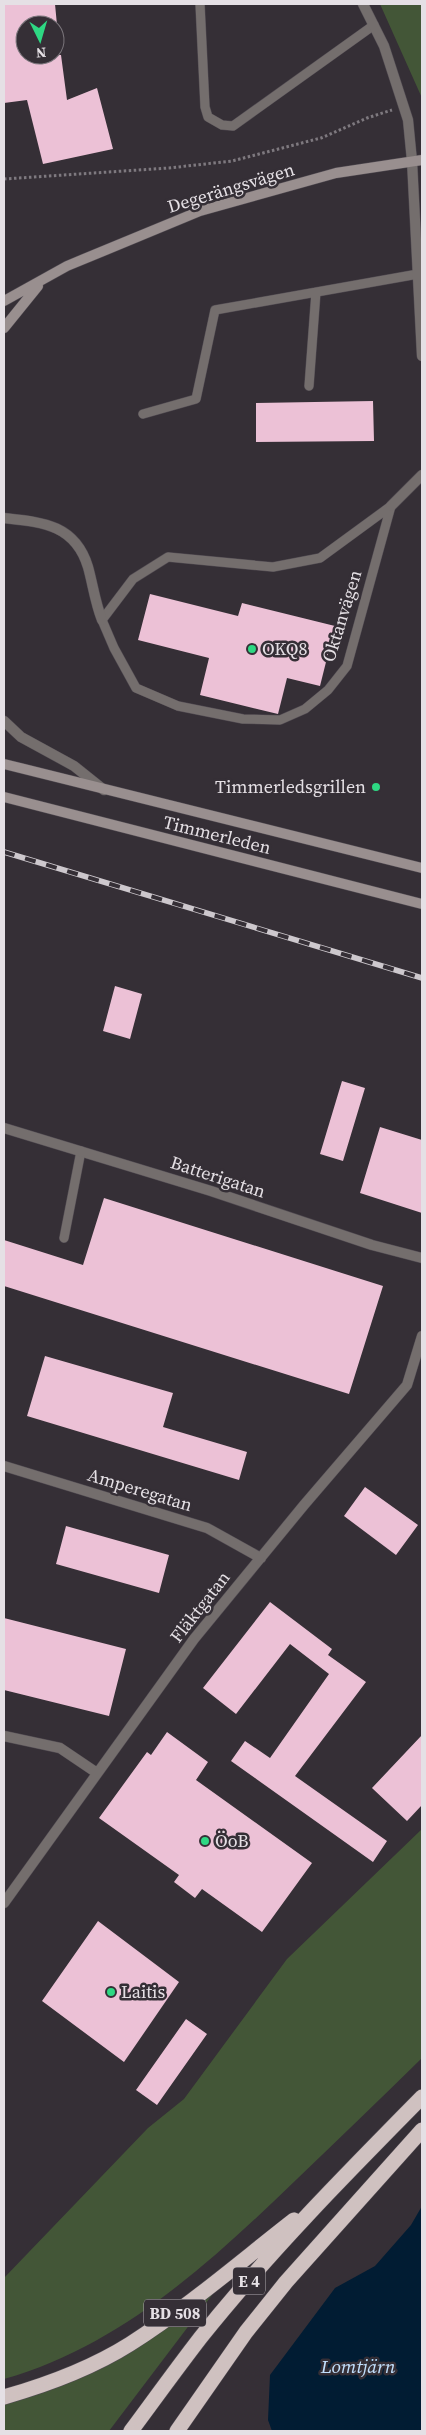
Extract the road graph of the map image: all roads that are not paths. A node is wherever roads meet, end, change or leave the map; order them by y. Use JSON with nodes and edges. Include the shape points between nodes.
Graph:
{"nodes":[{"id":1,"x":200,"y":4,"type":"edge"},
{"id":2,"x":364,"y":4,"type":"edge"},
{"id":3,"x":374,"y":25,"type":"junction"},
{"id":4,"x":417,"y":160,"type":"edge"},
{"id":5,"x":418,"y":274,"type":"junction"},
{"id":6,"x":42,"y":281,"type":"junction"},
{"id":7,"x":316,"y":292,"type":"junction"},
{"id":8,"x":4,"y":301,"type":"edge"},
{"id":9,"x":4,"y":328,"type":"edge"},
{"id":10,"x":422,"y":356,"type":"edge"},
{"id":11,"x":309,"y":386,"type":"dead end"},
{"id":12,"x":143,"y":414,"type":"dead end"},
{"id":13,"x":422,"y":475,"type":"edge"},
{"id":14,"x":391,"y":506,"type":"junction"},
{"id":15,"x":4,"y":518,"type":"edge"},
{"id":16,"x":102,"y":620,"type":"junction"},
{"id":17,"x":4,"y":721,"type":"edge"},
{"id":18,"x":4,"y":764,"type":"edge"},
{"id":19,"x":105,"y":790,"type":"junction"},
{"id":20,"x":4,"y":797,"type":"edge"},
{"id":21,"x":422,"y":868,"type":"edge"},
{"id":22,"x":422,"y":904,"type":"edge"},
{"id":23,"x":4,"y":1128,"type":"edge"},
{"id":24,"x":81,"y":1151,"type":"junction"},
{"id":25,"x":64,"y":1238,"type":"dead end"},
{"id":26,"x":422,"y":1258,"type":"edge"},
{"id":27,"x":422,"y":1336,"type":"edge"},
{"id":28,"x":4,"y":1466,"type":"edge"},
{"id":29,"x":261,"y":1558,"type":"junction"},
{"id":30,"x":4,"y":1736,"type":"edge"},
{"id":31,"x":97,"y":1773,"type":"junction"},
{"id":32,"x":4,"y":1903,"type":"edge"},
{"id":33,"x":422,"y":2097,"type":"edge"},
{"id":34,"x":422,"y":2130,"type":"edge"},
{"id":35,"x":326,"y":2194,"type":"junction"},
{"id":36,"x":4,"y":2397,"type":"edge"},
{"id":37,"x":131,"y":2431,"type":"edge"},
{"id":38,"x":177,"y":2431,"type":"edge"}],
"edges":[{"from":1,"to":3,"type":"lane","via":[[205,107],[208,117],[222,125],[233,126]]},
{"from":2,"to":3,"type":"street"},
{"from":3,"to":4,"type":"street","via":[[408,120]]},
{"from":4,"to":5,"type":"street"},
{"from":4,"to":6,"type":"main road","name":"Degerängsvägen","via":[[336,172],[200,211],[67,266]]},
{"from":5,"to":7,"type":"lane"},
{"from":5,"to":10,"type":"street"},
{"from":6,"to":8,"type":"main road","name":"Degerängsvägen"},
{"from":6,"to":9,"type":"main road"},
{"from":7,"to":11,"type":"lane"},
{"from":7,"to":12,"type":"lane","via":[[215,310],[196,399]]},
{"from":13,"to":14,"type":"street","name":"Oktanvägen"},
{"from":14,"to":16,"type":"lane","name":"Oktanvägen","via":[[320,558],[273,567],[168,557],[133,579]]},
{"from":14,"to":16,"type":"lane","name":"Oktanvägen","via":[[347,666],[328,690],[305,709],[280,720],[243,718],[178,706],[136,688]]},
{"from":15,"to":16,"type":"street","name":"Oktanvägen","via":[[58,528],[75,543],[88,565]]},
{"from":17,"to":19,"type":"street","via":[[21,737],[74,766]]},
{"from":18,"to":19,"type":"main road","name":"Timmerleden"},
{"from":19,"to":21,"type":"main road","name":"Timmerleden"},
{"from":20,"to":22,"type":"main road","name":"Timmerleden"},
{"from":23,"to":24,"type":"street","name":"Batterigatan"},
{"from":24,"to":25,"type":"lane"},
{"from":24,"to":26,"type":"street","name":"Batterigatan","via":[[372,1245]]},
{"from":27,"to":29,"type":"street","name":"Fläktgatan","via":[[407,1385]]},
{"from":28,"to":29,"type":"street","name":"Amperegatan","via":[[207,1528]]},
{"from":29,"to":31,"type":"street","name":"Fläktgatan","via":[[194,1639]]},
{"from":30,"to":31,"type":"street","via":[[60,1748]]},
{"from":31,"to":32,"type":"street","name":"Fläktgatan"},
{"from":33,"to":35,"type":"highway","number":"E 4"},
{"from":34,"to":38,"type":"highway","number":"E 4","via":[[286,2282],[246,2332]]},
{"from":35,"to":36,"type":"highway","number":"BD 508","via":[[183,2308],[128,2345],[77,2371]]},
{"from":35,"to":37,"type":"highway","number":"E 4","via":[[223,2311]]}]}
